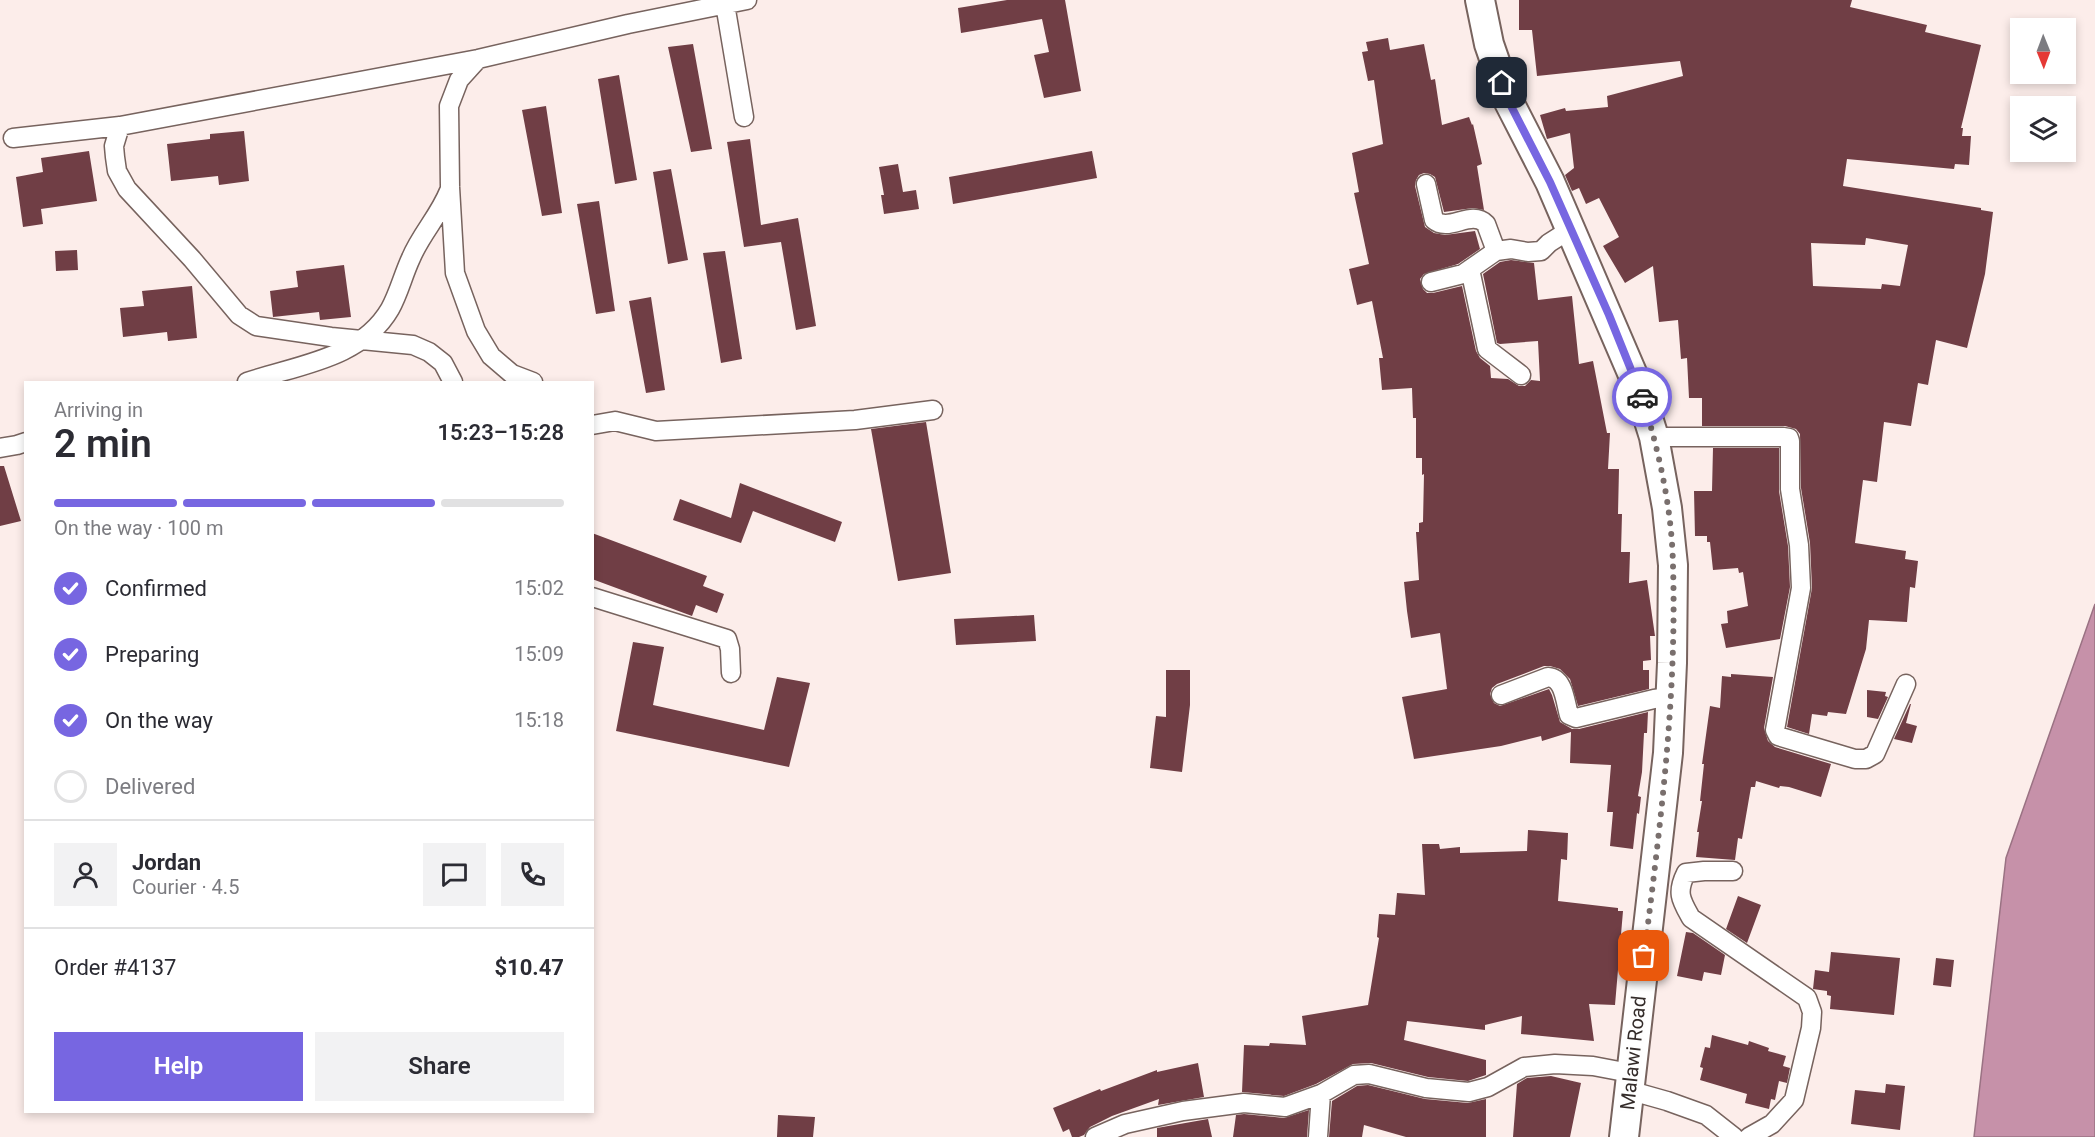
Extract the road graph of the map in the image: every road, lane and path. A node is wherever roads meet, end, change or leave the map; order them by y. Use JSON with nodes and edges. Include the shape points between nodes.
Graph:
{"nodes":[{"id":1,"x":747,"y":0,"type":"edge"},
{"id":2,"x":1480,"y":0,"type":"edge"},
{"id":3,"x":725,"y":4,"type":"junction"},
{"id":4,"x":478,"y":59,"type":"junction"},
{"id":5,"x":744,"y":117,"type":"dead end"},
{"id":6,"x":120,"y":126,"type":"junction"},
{"id":7,"x":13,"y":138,"type":"dead end"},
{"id":8,"x":1426,"y":184,"type":"dead end"},
{"id":9,"x":450,"y":188,"type":"junction"},
{"id":10,"x":1571,"y":229,"type":"junction"},
{"id":11,"x":1496,"y":251,"type":"junction"},
{"id":12,"x":1470,"y":269,"type":"junction"},
{"id":13,"x":1431,"y":282,"type":"dead end"},
{"id":14,"x":365,"y":339,"type":"junction"},
{"id":15,"x":1521,"y":375,"type":"dead end"},
{"id":16,"x":250,"y":381,"type":"edge"},
{"id":17,"x":452,"y":381,"type":"edge"},
{"id":18,"x":530,"y":381,"type":"edge"},
{"id":19,"x":933,"y":410,"type":"dead end"},
{"id":20,"x":594,"y":411,"type":"edge"},
{"id":21,"x":615,"y":421,"type":"junction"},
{"id":22,"x":594,"y":424,"type":"edge"},
{"id":23,"x":1654,"y":436,"type":"junction"},
{"id":24,"x":24,"y":443,"type":"edge"},
{"id":25,"x":0,"y":448,"type":"edge"},
{"id":26,"x":594,"y":598,"type":"edge"},
{"id":27,"x":731,"y":673,"type":"dead end"},
{"id":28,"x":1906,"y":684,"type":"dead end"},
{"id":29,"x":1501,"y":695,"type":"dead end"},
{"id":30,"x":1670,"y":698,"type":"junction"},
{"id":31,"x":1733,"y":871,"type":"dead end"},
{"id":32,"x":1629,"y":1082,"type":"junction"},
{"id":33,"x":1321,"y":1094,"type":"junction"},
{"id":34,"x":1095,"y":1137,"type":"edge"},
{"id":35,"x":1318,"y":1137,"type":"edge"},
{"id":36,"x":1624,"y":1137,"type":"edge"},
{"id":37,"x":1734,"y":1137,"type":"edge"},
{"id":38,"x":1749,"y":1137,"type":"edge"}],
"edges":[{"from":1,"to":3,"type":"street"},
{"from":2,"to":10,"type":"main road","name":"Malawi Road","via":[[1489,44],[1509,102]]},
{"from":3,"to":4,"type":"street"},
{"from":3,"to":5,"type":"street"},
{"from":4,"to":6,"type":"street"},
{"from":4,"to":9,"type":"street","via":[[459,80],[449,106]]},
{"from":6,"to":7,"type":"street"},
{"from":6,"to":14,"type":"street","via":[[114,158],[127,189],[239,315],[256,326]]},
{"from":8,"to":11,"type":"street","via":[[1434,220],[1444,224],[1483,220]]},
{"from":9,"to":14,"type":"street","via":[[442,209],[411,257],[389,311]]},
{"from":9,"to":18,"type":"street","via":[[455,273],[476,331],[491,356],[512,374]]},
{"from":10,"to":11,"type":"street","via":[[1537,252]]},
{"from":10,"to":23,"type":"main road","name":"Malawi Road","via":[[1639,389]]},
{"from":11,"to":12,"type":"street"},
{"from":12,"to":13,"type":"street"},
{"from":12,"to":15,"type":"street","via":[[1487,349]]},
{"from":14,"to":16,"type":"street","via":[[323,359]]},
{"from":14,"to":17,"type":"street","via":[[412,345],[429,352],[443,363]]},
{"from":19,"to":21,"type":"street","via":[[855,420],[656,431]]},
{"from":20,"to":21,"type":"street"},
{"from":21,"to":22,"type":"street"},
{"from":23,"to":28,"type":"street","via":[[1789,438],[1790,489],[1801,588],[1775,730],[1778,736],[1866,759],[1875,753]]},
{"from":23,"to":30,"type":"main road","name":"Malawi Road","via":[[1673,565]]},
{"from":24,"to":25,"type":"street"},
{"from":26,"to":27,"type":"street","via":[[727,639]]},
{"from":29,"to":30,"type":"street","via":[[1555,678],[1560,682],[1569,715],[1576,718]]},
{"from":30,"to":32,"type":"main road","name":"Malawi Road","via":[[1668,753]]},
{"from":31,"to":38,"type":"street","via":[[1686,873],[1679,886],[1682,902],[1691,918],[1807,998],[1812,1012],[1812,1028],[1794,1100],[1772,1124]]},
{"from":32,"to":33,"type":"street","via":[[1593,1066],[1555,1064],[1524,1067],[1488,1087],[1469,1092],[1426,1088],[1369,1074],[1354,1075]]},
{"from":32,"to":36,"type":"main road","name":"Malawi Road"},
{"from":32,"to":37,"type":"street","via":[[1706,1115]]},
{"from":33,"to":34,"type":"street","via":[[1284,1107],[1244,1103],[1182,1110],[1125,1124]]},
{"from":33,"to":35,"type":"street"}]}
